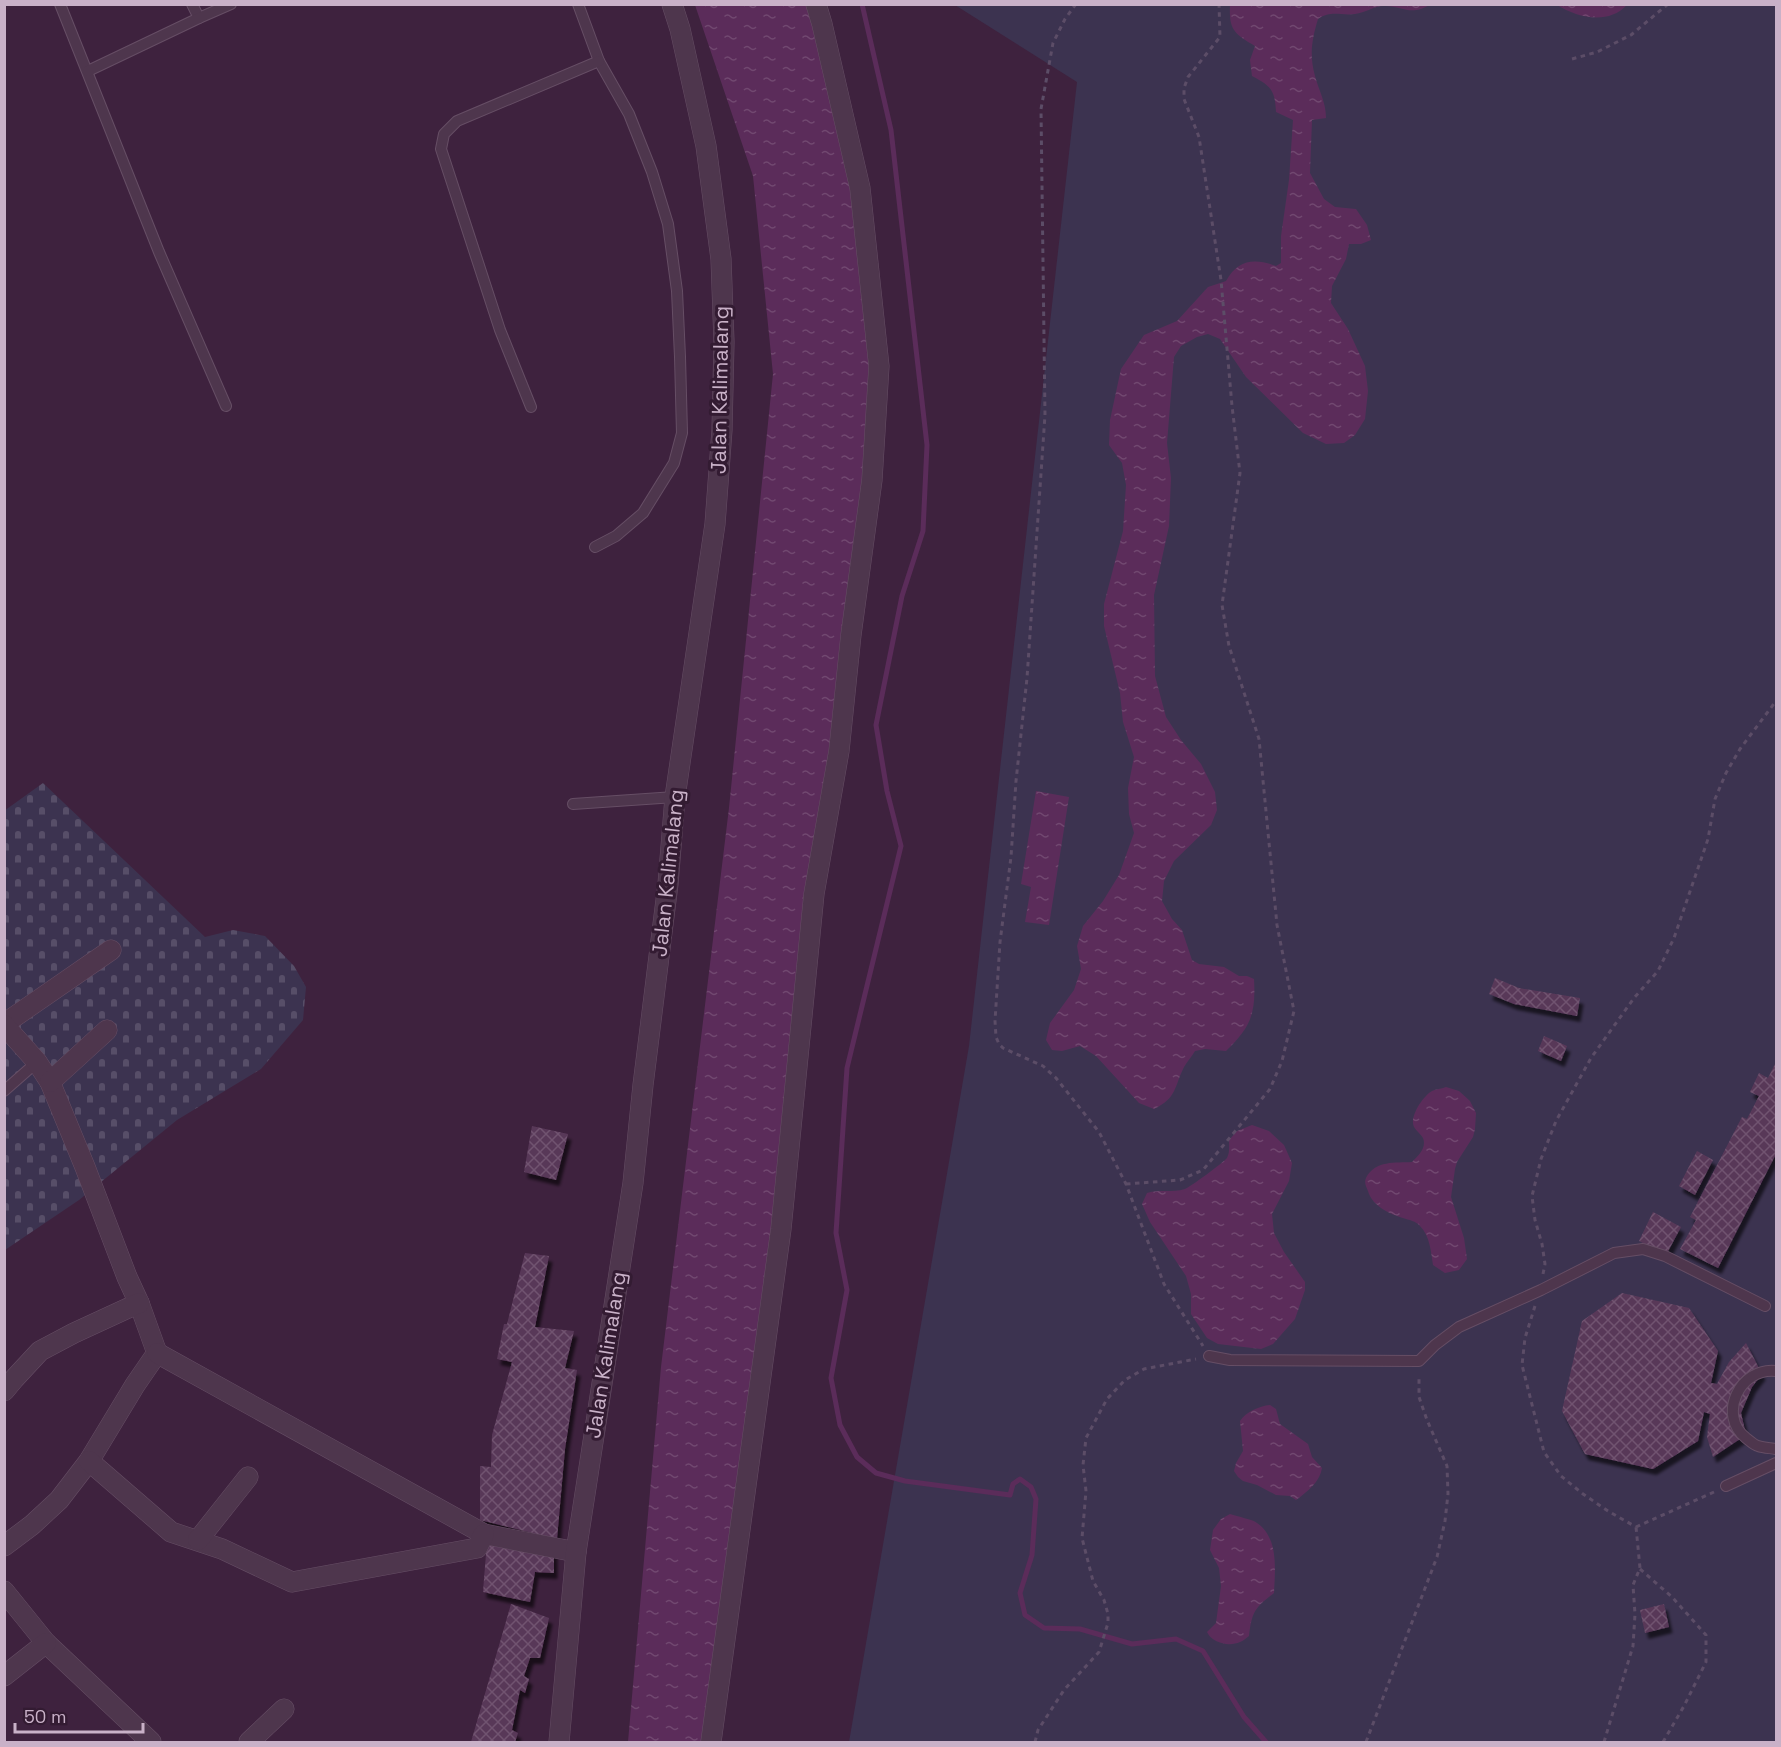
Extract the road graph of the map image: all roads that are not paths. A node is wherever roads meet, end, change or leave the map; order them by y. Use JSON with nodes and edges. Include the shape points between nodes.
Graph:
{"nodes":[{"id":1,"x":60,"y":4,"type":"edge"},
{"id":2,"x":192,"y":4,"type":"edge"},
{"id":3,"x":231,"y":4,"type":"edge"},
{"id":4,"x":578,"y":4,"type":"edge"},
{"id":5,"x":672,"y":4,"type":"edge"},
{"id":6,"x":816,"y":4,"type":"edge"},
{"id":7,"x":199,"y":18,"type":"junction"},
{"id":8,"x":599,"y":61,"type":"junction"},
{"id":9,"x":88,"y":71,"type":"junction"},
{"id":10,"x":226,"y":406,"type":"dead end"},
{"id":11,"x":531,"y":407,"type":"dead end"},
{"id":12,"x":595,"y":547,"type":"dead end"},
{"id":13,"x":675,"y":797,"type":"junction"},
{"id":14,"x":573,"y":804,"type":"dead end"},
{"id":15,"x":111,"y":950,"type":"dead end"},
{"id":16,"x":4,"y":1024,"type":"edge"},
{"id":17,"x":107,"y":1030,"type":"dead end"},
{"id":18,"x":37,"y":1062,"type":"junction"},
{"id":19,"x":50,"y":1082,"type":"junction"},
{"id":20,"x":4,"y":1091,"type":"edge"},
{"id":21,"x":139,"y":1303,"type":"junction"},
{"id":22,"x":1765,"y":1306,"type":"dead end"},
{"id":23,"x":157,"y":1353,"type":"junction"},
{"id":24,"x":1209,"y":1356,"type":"road end"},
{"id":25,"x":1776,"y":1371,"type":"edge"},
{"id":26,"x":4,"y":1391,"type":"edge"},
{"id":27,"x":1776,"y":1449,"type":"edge"},
{"id":28,"x":89,"y":1461,"type":"junction"},
{"id":29,"x":1776,"y":1463,"type":"edge"},
{"id":30,"x":248,"y":1477,"type":"dead end"},
{"id":31,"x":1726,"y":1486,"type":"road end"},
{"id":32,"x":484,"y":1534,"type":"junction"},
{"id":33,"x":198,"y":1540,"type":"junction"},
{"id":34,"x":4,"y":1546,"type":"edge"},
{"id":35,"x":576,"y":1552,"type":"junction"},
{"id":36,"x":4,"y":1592,"type":"edge"},
{"id":37,"x":46,"y":1643,"type":"junction"},
{"id":38,"x":4,"y":1676,"type":"edge"},
{"id":39,"x":284,"y":1709,"type":"dead end"},
{"id":40,"x":151,"y":1743,"type":"edge"},
{"id":41,"x":249,"y":1743,"type":"edge"},
{"id":42,"x":559,"y":1743,"type":"edge"},
{"id":43,"x":711,"y":1743,"type":"edge"}],
"edges":[{"from":1,"to":9,"type":"lane"},
{"from":2,"to":7,"type":"lane"},
{"from":3,"to":7,"type":"lane"},
{"from":4,"to":8,"type":"lane"},
{"from":5,"to":13,"type":"street","name":"Jalan Kalimalang","via":[[706,146],[721,259],[724,342],[715,524]]},
{"from":6,"to":43,"type":"street","via":[[860,188],[879,366],[872,480],[839,751],[814,894],[781,1229]]},
{"from":7,"to":9,"type":"lane"},
{"from":8,"to":11,"type":"lane","via":[[457,121],[444,134],[441,149],[500,330]]},
{"from":8,"to":12,"type":"lane","via":[[628,114],[668,224],[677,291],[682,433],[674,463],[643,513],[616,536]]},
{"from":9,"to":10,"type":"lane","via":[[159,252]]},
{"from":13,"to":14,"type":"lane"},
{"from":13,"to":35,"type":"street","name":"Jalan Kalimalang","via":[[633,1183]]},
{"from":15,"to":16,"type":"street"},
{"from":16,"to":18,"type":"street"},
{"from":17,"to":19,"type":"street"},
{"from":18,"to":19,"type":"street"},
{"from":18,"to":20,"type":"lane"},
{"from":19,"to":21,"type":"street"},
{"from":21,"to":23,"type":"street"},
{"from":21,"to":26,"type":"street","via":[[40,1351]]},
{"from":22,"to":24,"type":"lane","via":[[1643,1248],[1614,1253],[1459,1327],[1419,1361],[1230,1360]]},
{"from":23,"to":28,"type":"street"},
{"from":23,"to":32,"type":"street"},
{"from":25,"to":27,"type":"lane","via":[[1767,1370],[1748,1378],[1736,1394],[1733,1414],[1740,1433],[1756,1446]]},
{"from":28,"to":33,"type":"street","via":[[171,1532]]},
{"from":28,"to":34,"type":"street","via":[[58,1500]]},
{"from":29,"to":31,"type":"lane"},
{"from":30,"to":33,"type":"street"},
{"from":32,"to":33,"type":"street","via":[[477,1548],[292,1582]]},
{"from":32,"to":35,"type":"street"},
{"from":35,"to":42,"type":"street","name":"Jalan Kalimalang"},
{"from":36,"to":37,"type":"street"},
{"from":37,"to":38,"type":"street"},
{"from":37,"to":40,"type":"street"},
{"from":39,"to":41,"type":"street"}]}
